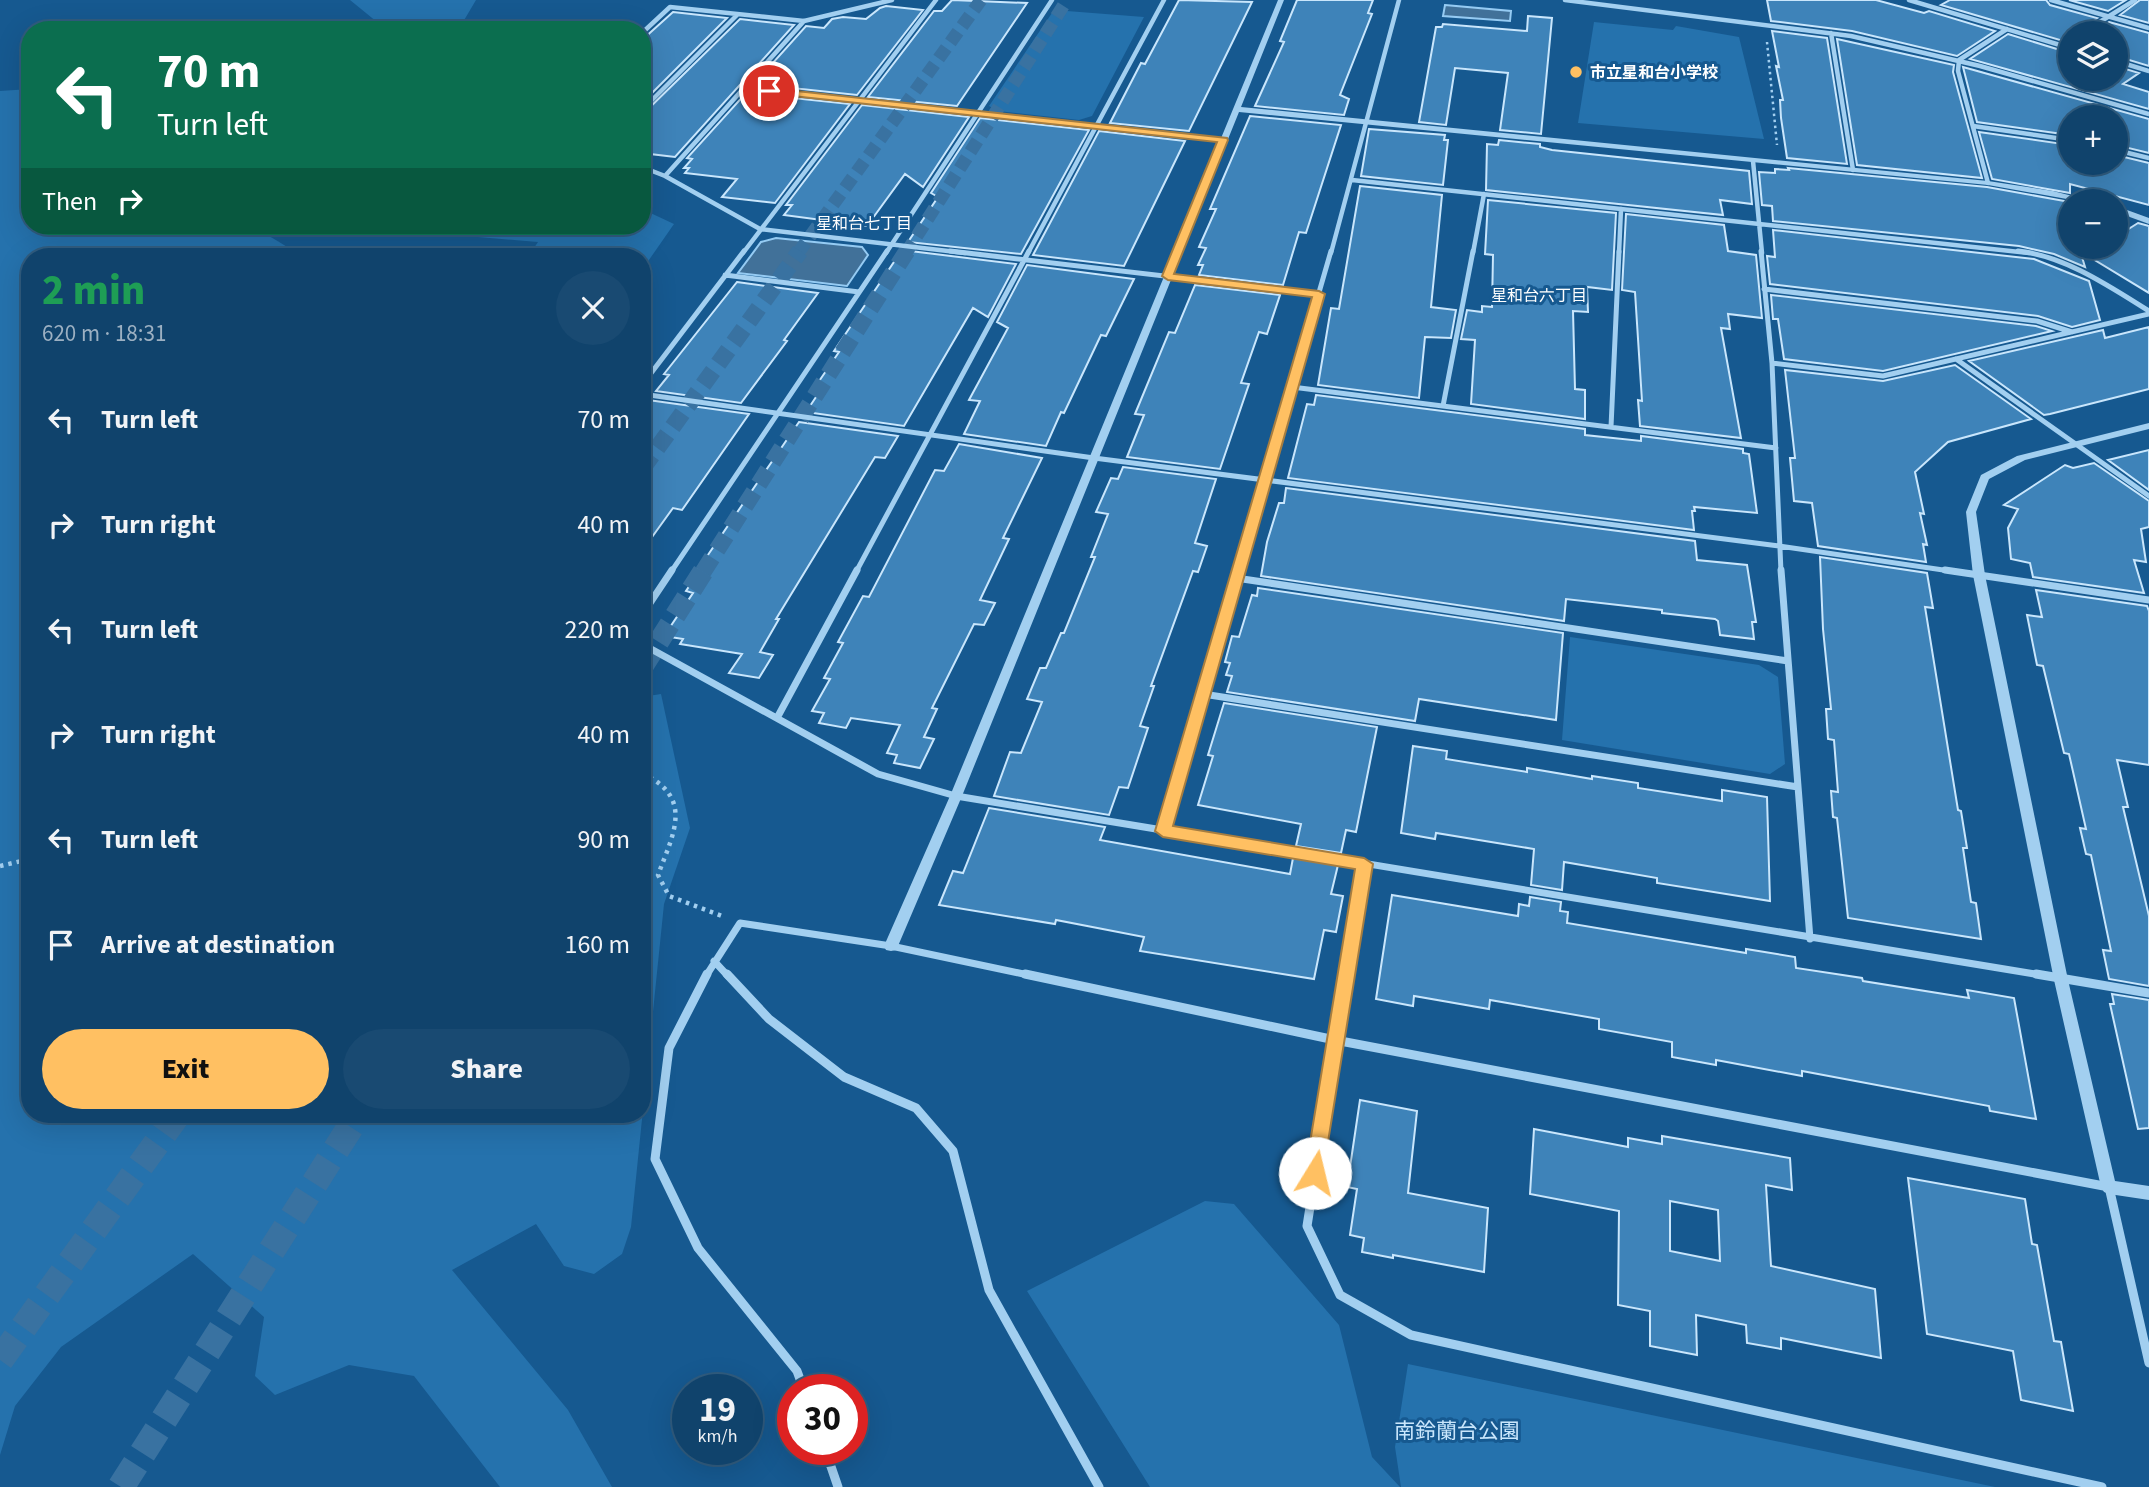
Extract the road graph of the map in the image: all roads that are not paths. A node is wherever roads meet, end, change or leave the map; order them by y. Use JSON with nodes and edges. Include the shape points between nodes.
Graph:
{"nodes":[{"id":1,"x":892,"y":0,"type":"edge"},
{"id":2,"x":936,"y":0,"type":"edge"},
{"id":3,"x":1052,"y":0,"type":"edge"},
{"id":4,"x":1164,"y":0,"type":"edge"},
{"id":5,"x":1280,"y":0,"type":"edge"},
{"id":6,"x":1399,"y":0,"type":"edge"},
{"id":7,"x":1565,"y":0,"type":"edge"},
{"id":8,"x":1909,"y":0,"type":"edge"},
{"id":9,"x":2051,"y":0,"type":"edge"},
{"id":10,"x":2135,"y":0,"type":"edge"},
{"id":11,"x":737,"y":15,"type":"junction"},
{"id":12,"x":2109,"y":17,"type":"junction"},
{"id":13,"x":804,"y":21,"type":"junction"},
{"id":14,"x":2102,"y":21,"type":"edge"},
{"id":15,"x":651,"y":25,"type":"edge"},
{"id":16,"x":2149,"y":28,"type":"edge"},
{"id":17,"x":2007,"y":29,"type":"junction"},
{"id":18,"x":1831,"y":33,"type":"junction"},
{"id":19,"x":2058,"y":44,"type":"edge"},
{"id":20,"x":1959,"y":60,"type":"junction"},
{"id":21,"x":2128,"y":65,"type":"edge"},
{"id":22,"x":2149,"y":71,"type":"edge"},
{"id":23,"x":746,"y":89,"type":"junction"},
{"id":24,"x":860,"y":99,"type":"junction"},
{"id":25,"x":651,"y":101,"type":"edge"},
{"id":26,"x":1235,"y":109,"type":"junction"},
{"id":27,"x":976,"y":113,"type":"junction"},
{"id":28,"x":2149,"y":114,"type":"edge"},
{"id":29,"x":1364,"y":123,"type":"junction"},
{"id":30,"x":1095,"y":125,"type":"junction"},
{"id":31,"x":1973,"y":126,"type":"junction"},
{"id":32,"x":2058,"y":138,"type":"edge"},
{"id":33,"x":1223,"y":140,"type":"junction"},
{"id":34,"x":2128,"y":153,"type":"edge"},
{"id":35,"x":2149,"y":158,"type":"edge"},
{"id":36,"x":1754,"y":161,"type":"junction"},
{"id":37,"x":1853,"y":170,"type":"junction"},
{"id":38,"x":651,"y":171,"type":"edge"},
{"id":39,"x":665,"y":176,"type":"junction"},
{"id":40,"x":1352,"y":180,"type":"junction"},
{"id":41,"x":1988,"y":183,"type":"junction"},
{"id":42,"x":1484,"y":194,"type":"junction"},
{"id":43,"x":2058,"y":194,"type":"edge"},
{"id":44,"x":1621,"y":209,"type":"junction"},
{"id":45,"x":2128,"y":213,"type":"edge"},
{"id":46,"x":2149,"y":220,"type":"edge"},
{"id":47,"x":1757,"y":224,"type":"junction"},
{"id":48,"x":760,"y":229,"type":"junction"},
{"id":49,"x":892,"y":244,"type":"junction"},
{"id":50,"x":1026,"y":261,"type":"junction"},
{"id":51,"x":725,"y":275,"type":"junction"},
{"id":52,"x":1168,"y":276,"type":"junction"},
{"id":53,"x":1764,"y":289,"type":"junction"},
{"id":54,"x":859,"y":292,"type":"junction"},
{"id":55,"x":1319,"y":294,"type":"junction"},
{"id":56,"x":2149,"y":312,"type":"edge"},
{"id":57,"x":2072,"y":332,"type":"junction"},
{"id":58,"x":1956,"y":359,"type":"junction"},
{"id":59,"x":1772,"y":363,"type":"junction"},
{"id":60,"x":651,"y":373,"type":"edge"},
{"id":61,"x":1292,"y":387,"type":"junction"},
{"id":62,"x":651,"y":395,"type":"edge"},
{"id":63,"x":1443,"y":406,"type":"junction"},
{"id":64,"x":779,"y":413,"type":"junction"},
{"id":65,"x":2149,"y":426,"type":"edge"},
{"id":66,"x":1611,"y":427,"type":"junction"},
{"id":67,"x":929,"y":435,"type":"junction"},
{"id":68,"x":2076,"y":444,"type":"junction"},
{"id":69,"x":1776,"y":448,"type":"junction"},
{"id":70,"x":1094,"y":458,"type":"junction"},
{"id":71,"x":1265,"y":480,"type":"junction"},
{"id":72,"x":2149,"y":496,"type":"edge"},
{"id":73,"x":1779,"y":547,"type":"junction"},
{"id":74,"x":1979,"y":575,"type":"junction"},
{"id":75,"x":1236,"y":578,"type":"junction"},
{"id":76,"x":2149,"y":600,"type":"edge"},
{"id":77,"x":651,"y":602,"type":"edge"},
{"id":78,"x":651,"y":649,"type":"edge"},
{"id":79,"x":1788,"y":661,"type":"junction"},
{"id":80,"x":1203,"y":694,"type":"junction"},
{"id":81,"x":777,"y":718,"type":"junction"},
{"id":82,"x":1798,"y":787,"type":"junction"},
{"id":83,"x":956,"y":796,"type":"junction"},
{"id":84,"x":1163,"y":831,"type":"junction"},
{"id":85,"x":1364,"y":864,"type":"junction"},
{"id":86,"x":1811,"y":939,"type":"junction"},
{"id":87,"x":891,"y":947,"type":"junction"},
{"id":88,"x":714,"y":961,"type":"junction"},
{"id":89,"x":2061,"y":980,"type":"junction"},
{"id":90,"x":2149,"y":993,"type":"edge"},
{"id":91,"x":1335,"y":1041,"type":"junction"},
{"id":92,"x":2109,"y":1187,"type":"junction"},
{"id":93,"x":2149,"y":1194,"type":"edge"},
{"id":94,"x":2149,"y":1363,"type":"edge"},
{"id":95,"x":798,"y":1374,"type":"edge"},
{"id":96,"x":830,"y":1465,"type":"edge"},
{"id":97,"x":838,"y":1487,"type":"edge"},
{"id":98,"x":1099,"y":1487,"type":"edge"},
{"id":99,"x":2102,"y":1487,"type":"edge"}],
"edges":[{"from":1,"to":13,"type":"street"},
{"from":2,"to":24,"type":"street"},
{"from":3,"to":27,"type":"street"},
{"from":4,"to":30,"type":"street"},
{"from":5,"to":26,"type":"street"},
{"from":6,"to":29,"type":"street"},
{"from":7,"to":18,"type":"street"},
{"from":8,"to":17,"type":"street"},
{"from":9,"to":12,"type":"street"},
{"from":10,"to":12,"type":"street"},
{"from":11,"to":13,"type":"street"},
{"from":11,"to":15,"type":"street","via":[[670,7]]},
{"from":11,"to":25,"type":"street"},
{"from":12,"to":14,"type":"street"},
{"from":12,"to":16,"type":"street"},
{"from":13,"to":23,"type":"street"},
{"from":17,"to":19,"type":"street"},
{"from":17,"to":20,"type":"street"},
{"from":18,"to":20,"type":"street"},
{"from":18,"to":37,"type":"street"},
{"from":20,"to":28,"type":"street"},
{"from":20,"to":31,"type":"street"},
{"from":21,"to":22,"type":"street"},
{"from":23,"to":24,"type":"street"},
{"from":23,"to":39,"type":"street"},
{"from":24,"to":27,"type":"street"},
{"from":24,"to":48,"type":"street"},
{"from":26,"to":29,"type":"street"},
{"from":26,"to":33,"type":"street"},
{"from":27,"to":30,"type":"street"},
{"from":27,"to":49,"type":"street"},
{"from":29,"to":36,"type":"street"},
{"from":29,"to":40,"type":"street"},
{"from":30,"to":33,"type":"street"},
{"from":30,"to":50,"type":"street"},
{"from":31,"to":32,"type":"street"},
{"from":31,"to":41,"type":"street"},
{"from":33,"to":52,"type":"street"},
{"from":34,"to":35,"type":"street"},
{"from":36,"to":37,"type":"street"},
{"from":36,"to":47,"type":"street"},
{"from":37,"to":41,"type":"street"},
{"from":38,"to":39,"type":"street"},
{"from":39,"to":48,"type":"street"},
{"from":40,"to":42,"type":"street"},
{"from":40,"to":55,"type":"street"},
{"from":41,"to":43,"type":"street"},
{"from":42,"to":44,"type":"street"},
{"from":42,"to":63,"type":"street"},
{"from":44,"to":47,"type":"street"},
{"from":44,"to":66,"type":"street"},
{"from":45,"to":46,"type":"street"},
{"from":47,"to":53,"type":"street"},
{"from":47,"to":56,"type":"street","via":[[2026,252],[2087,272]]},
{"from":48,"to":49,"type":"street"},
{"from":48,"to":51,"type":"street"},
{"from":49,"to":50,"type":"street"},
{"from":49,"to":54,"type":"street"},
{"from":50,"to":52,"type":"street"},
{"from":50,"to":67,"type":"street"},
{"from":51,"to":54,"type":"street"},
{"from":51,"to":60,"type":"street"},
{"from":52,"to":55,"type":"street"},
{"from":52,"to":70,"type":"street"},
{"from":53,"to":57,"type":"street","via":[[2037,321]]},
{"from":53,"to":59,"type":"street"},
{"from":54,"to":64,"type":"street"},
{"from":55,"to":61,"type":"street"},
{"from":56,"to":57,"type":"street"},
{"from":57,"to":58,"type":"street"},
{"from":58,"to":59,"type":"street","via":[[1883,376]]},
{"from":58,"to":68,"type":"street"},
{"from":59,"to":69,"type":"street"},
{"from":61,"to":63,"type":"street"},
{"from":61,"to":71,"type":"street"},
{"from":62,"to":64,"type":"street"},
{"from":63,"to":66,"type":"street"},
{"from":64,"to":67,"type":"street"},
{"from":64,"to":77,"type":"street"},
{"from":65,"to":68,"type":"street"},
{"from":66,"to":69,"type":"street"},
{"from":67,"to":70,"type":"street"},
{"from":67,"to":81,"type":"street"},
{"from":68,"to":72,"type":"street"},
{"from":68,"to":74,"type":"street","via":[[2021,458],[1985,477],[1970,512]]},
{"from":69,"to":73,"type":"street"},
{"from":70,"to":71,"type":"street"},
{"from":70,"to":83,"type":"street"},
{"from":71,"to":73,"type":"street"},
{"from":71,"to":75,"type":"street"},
{"from":73,"to":74,"type":"street"},
{"from":73,"to":79,"type":"street"},
{"from":74,"to":76,"type":"street"},
{"from":74,"to":89,"type":"street"},
{"from":75,"to":79,"type":"street"},
{"from":75,"to":80,"type":"street"},
{"from":78,"to":81,"type":"street"},
{"from":79,"to":82,"type":"street"},
{"from":80,"to":82,"type":"street"},
{"from":80,"to":84,"type":"street"},
{"from":81,"to":83,"type":"street","via":[[878,774]]},
{"from":82,"to":86,"type":"street"},
{"from":83,"to":84,"type":"street"},
{"from":83,"to":87,"type":"street"},
{"from":84,"to":85,"type":"street"},
{"from":85,"to":86,"type":"street"},
{"from":85,"to":91,"type":"street"},
{"from":86,"to":89,"type":"street"},
{"from":87,"to":88,"type":"street","via":[[740,923]]},
{"from":87,"to":91,"type":"street"},
{"from":88,"to":95,"type":"street","via":[[669,1048],[654,1159],[698,1248]]},
{"from":88,"to":98,"type":"street","via":[[769,1019],[844,1077],[916,1108],[954,1151],[989,1290]]},
{"from":89,"to":90,"type":"street"},
{"from":89,"to":92,"type":"street"},
{"from":91,"to":92,"type":"street"},
{"from":91,"to":99,"type":"street","via":[[1307,1226],[1340,1295],[1411,1335]]},
{"from":92,"to":93,"type":"street"},
{"from":92,"to":94,"type":"street"},
{"from":96,"to":97,"type":"street"}]}
